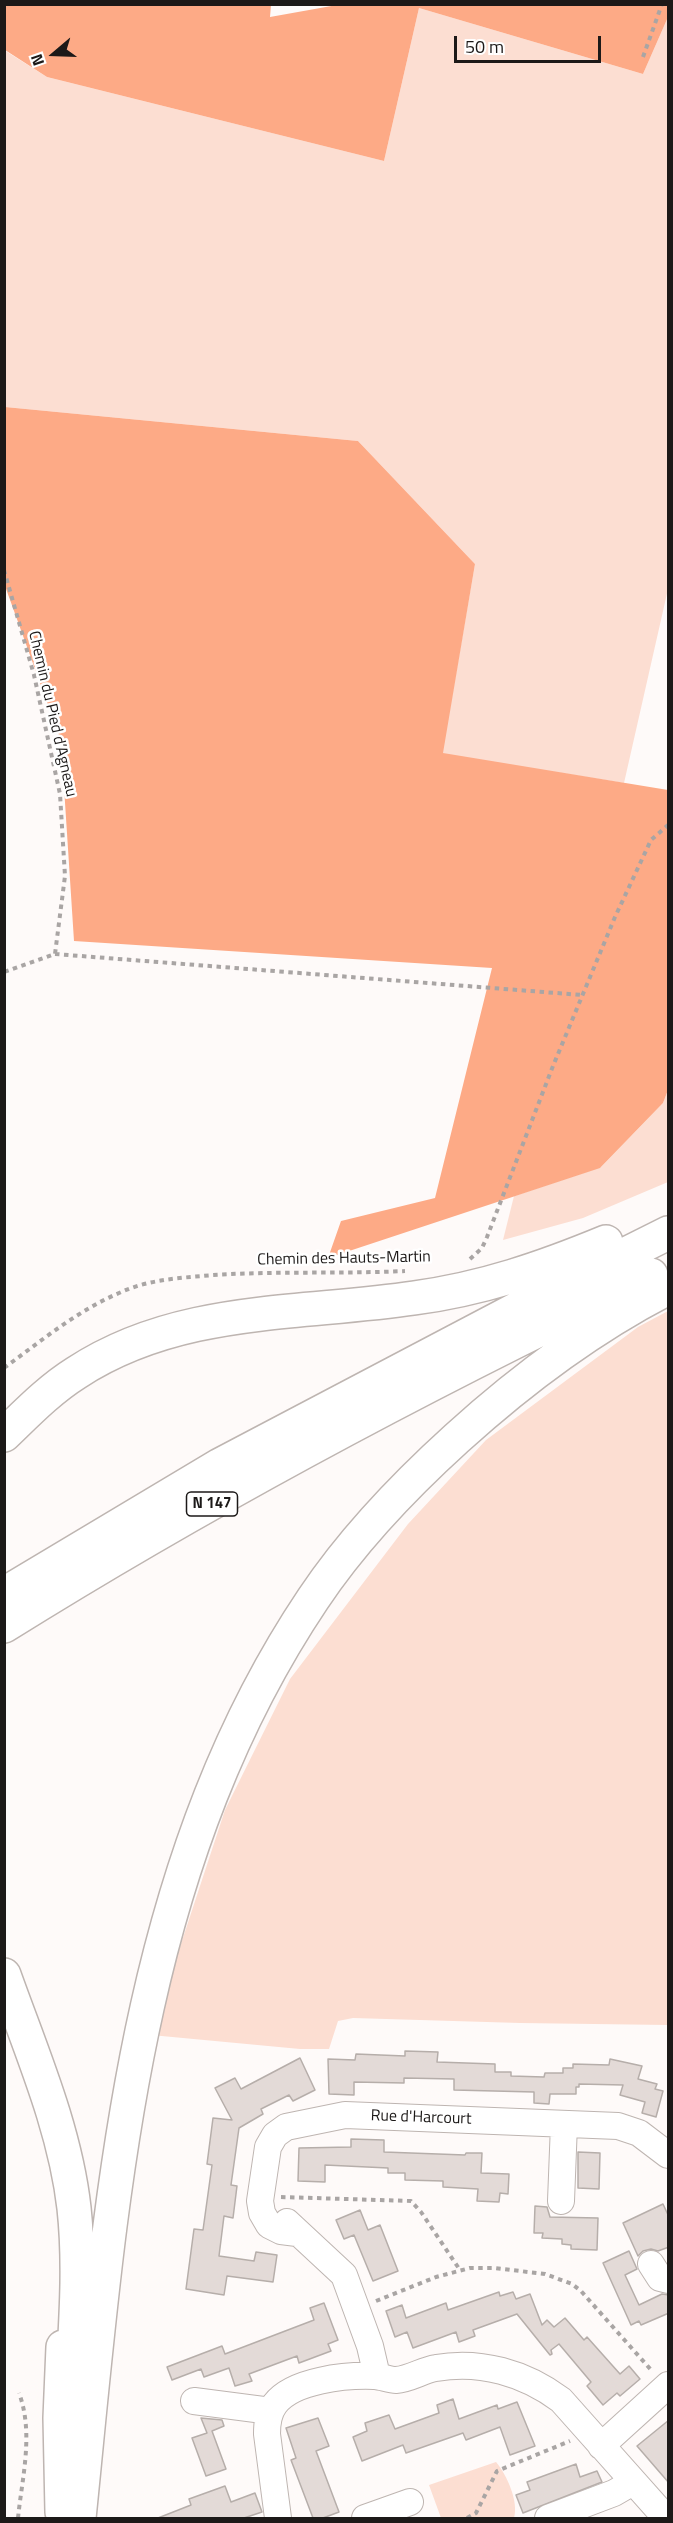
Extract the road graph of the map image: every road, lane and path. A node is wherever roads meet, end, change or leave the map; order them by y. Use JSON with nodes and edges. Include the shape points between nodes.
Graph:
{"nodes":[{"id":1,"x":662,"y":4,"type":"edge"},
{"id":2,"x":643,"y":57,"type":"dead end"},
{"id":3,"x":4,"y":570,"type":"edge"},
{"id":4,"x":669,"y":825,"type":"edge"},
{"id":5,"x":55,"y":954,"type":"junction"},
{"id":6,"x":4,"y":972,"type":"edge"},
{"id":7,"x":582,"y":995,"type":"junction"},
{"id":8,"x":669,"y":1216,"type":"edge"},
{"id":9,"x":669,"y":1233,"type":"edge"},
{"id":10,"x":466,"y":1261,"type":"dead end"},
{"id":11,"x":669,"y":1266,"type":"edge"},
{"id":12,"x":409,"y":1271,"type":"dead end"},
{"id":13,"x":669,"y":1288,"type":"edge"},
{"id":14,"x":4,"y":1368,"type":"edge"},
{"id":15,"x":4,"y":1436,"type":"edge"},
{"id":16,"x":4,"y":1593,"type":"edge"},
{"id":17,"x":4,"y":1626,"type":"edge"},
{"id":18,"x":4,"y":1975,"type":"edge"},
{"id":19,"x":4,"y":2022,"type":"edge"},
{"id":20,"x":564,"y":2124,"type":"junction"},
{"id":21,"x":281,"y":2130,"type":"junction"},
{"id":22,"x":669,"y":2155,"type":"edge"},
{"id":23,"x":274,"y":2196,"type":"junction"},
{"id":24,"x":561,"y":2201,"type":"dead end"},
{"id":25,"x":297,"y":2233,"type":"junction"},
{"id":26,"x":460,"y":2270,"type":"junction"},
{"id":27,"x":356,"y":2308,"type":"junction"},
{"id":28,"x":377,"y":2376,"type":"junction"},
{"id":29,"x":668,"y":2386,"type":"edge"},
{"id":30,"x":19,"y":2393,"type":"dead end"},
{"id":31,"x":194,"y":2401,"type":"dead end"},
{"id":32,"x":271,"y":2411,"type":"junction"},
{"id":33,"x":596,"y":2440,"type":"junction"},
{"id":34,"x":633,"y":2482,"type":"junction"},
{"id":35,"x":410,"y":2502,"type":"dead end"},
{"id":36,"x":18,"y":2518,"type":"edge"},
{"id":37,"x":62,"y":2518,"type":"edge"},
{"id":38,"x":79,"y":2518,"type":"edge"},
{"id":39,"x":278,"y":2518,"type":"edge"},
{"id":40,"x":365,"y":2518,"type":"edge"},
{"id":41,"x":467,"y":2518,"type":"edge"},
{"id":42,"x":548,"y":2518,"type":"edge"},
{"id":43,"x":666,"y":2518,"type":"edge"}],
"edges":[{"from":1,"to":2,"type":"path"},
{"from":3,"to":5,"type":"path","name":"Chemin du Pied d’Agneau","via":[[34,675],[60,794],[65,876]]},
{"from":4,"to":7,"type":"path","via":[[651,840]]},
{"from":5,"to":6,"type":"path"},
{"from":5,"to":7,"type":"path"},
{"from":7,"to":10,"type":"path","via":[[488,1237],[475,1257]]},
{"from":8,"to":15,"type":"highway","via":[[542,1268],[474,1288],[414,1299],[220,1318],[171,1329],[76,1372],[35,1404]]},
{"from":9,"to":16,"type":"highway","number":"N 147","via":[[220,1465]]},
{"from":11,"to":17,"type":"highway","number":"N 147","via":[[524,1337],[252,1481]]},
{"from":12,"to":14,"type":"path","name":"Chemin des Hauts-Martin","via":[[261,1272],[166,1278],[120,1292],[83,1311]]},
{"from":13,"to":38,"type":"highway","via":[[556,1357],[482,1415],[419,1473],[365,1532],[315,1596],[274,1660],[236,1735],[200,1820],[174,1898],[135,2065],[105,2259]]},
{"from":18,"to":37,"type":"highway","via":[[54,2116],[74,2207],[78,2264]]},
{"from":19,"to":37,"type":"highway","via":[[32,2088],[52,2151],[64,2218]]},
{"from":20,"to":21,"type":"street","name":"Rue d'Harcourt","via":[[345,2115]]},
{"from":20,"to":22,"type":"street","name":"Rue d'Harcourt","via":[[629,2129]]},
{"from":20,"to":24,"type":"street"},
{"from":21,"to":23,"type":"street"},
{"from":21,"to":25,"type":"street","via":[[268,2147],[261,2209],[274,2229]]},
{"from":23,"to":25,"type":"street","via":[[280,2213]]},
{"from":23,"to":26,"type":"path","via":[[411,2201]]},
{"from":25,"to":27,"type":"street","via":[[340,2270]]},
{"from":26,"to":27,"type":"path"},
{"from":26,"to":29,"type":"path","via":[[495,2268],[545,2274],[572,2284]]},
{"from":27,"to":28,"type":"street"},
{"from":28,"to":32,"type":"street","via":[[335,2377],[279,2399]]},
{"from":28,"to":33,"type":"street","via":[[396,2380],[456,2365],[491,2368],[550,2391]]},
{"from":29,"to":33,"type":"street"},
{"from":30,"to":36,"type":"path","via":[[27,2430]]},
{"from":31,"to":32,"type":"street"},
{"from":32,"to":39,"type":"street","via":[[267,2446]]},
{"from":33,"to":34,"type":"street"},
{"from":33,"to":41,"type":"path","via":[[497,2470],[476,2512]]},
{"from":34,"to":42,"type":"street"},
{"from":34,"to":43,"type":"street"},
{"from":35,"to":40,"type":"street"}]}
